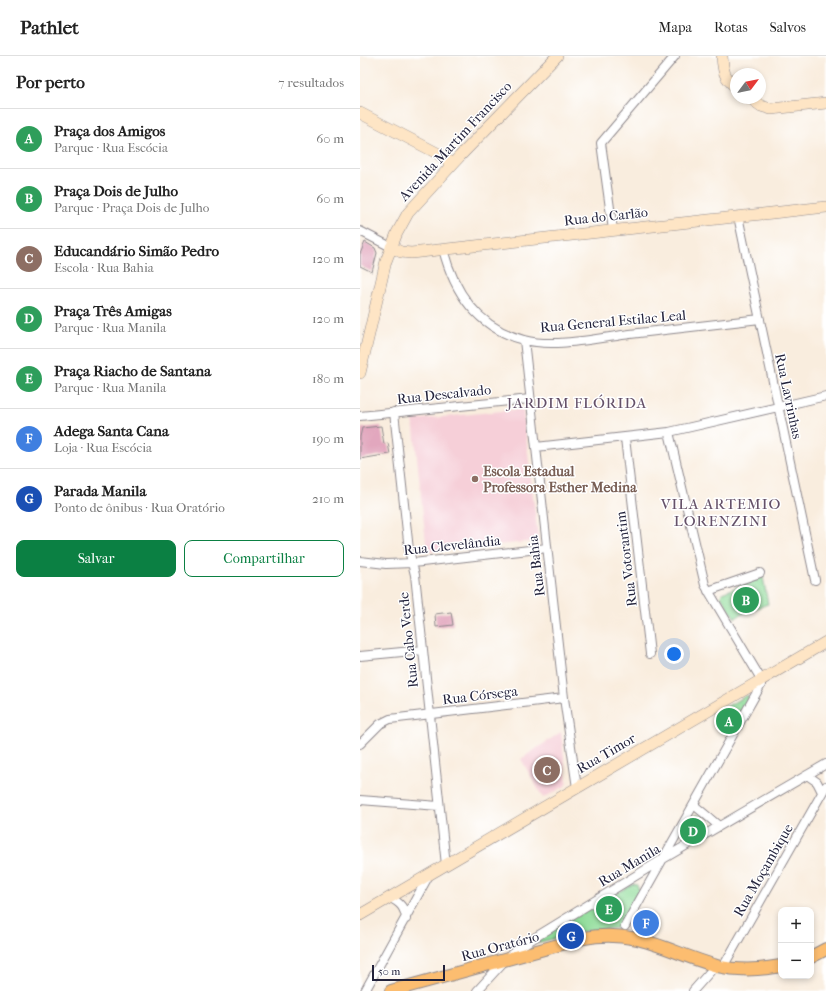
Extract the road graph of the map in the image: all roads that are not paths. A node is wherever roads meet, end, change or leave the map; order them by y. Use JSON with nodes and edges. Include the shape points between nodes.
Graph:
{"nodes":[{"id":1,"x":675,"y":56,"type":"edge"},
{"id":2,"x":722,"y":56,"type":"edge"},
{"id":3,"x":552,"y":58,"type":"edge"},
{"id":4,"x":730,"y":83,"type":"edge"},
{"id":5,"x":826,"y":103,"type":"edge"},
{"id":6,"x":758,"y":104,"type":"edge"},
{"id":7,"x":360,"y":113,"type":"edge"},
{"id":8,"x":452,"y":164,"type":"junction"},
{"id":9,"x":826,"y":207,"type":"edge"},
{"id":10,"x":738,"y":216,"type":"junction"},
{"id":11,"x":613,"y":230,"type":"junction"},
{"id":12,"x":360,"y":231,"type":"edge"},
{"id":13,"x":391,"y":247,"type":"junction"},
{"id":14,"x":443,"y":249,"type":"junction"},
{"id":15,"x":760,"y":319,"type":"junction"},
{"id":16,"x":524,"y":340,"type":"junction"},
{"id":17,"x":360,"y":373,"type":"edge"},
{"id":18,"x":826,"y":396,"type":"edge"},
{"id":19,"x":530,"y":399,"type":"junction"},
{"id":20,"x":778,"y":406,"type":"junction"},
{"id":21,"x":394,"y":412,"type":"junction"},
{"id":22,"x":360,"y":416,"type":"edge"},
{"id":23,"x":669,"y":432,"type":"junction"},
{"id":24,"x":625,"y":438,"type":"junction"},
{"id":25,"x":536,"y":447,"type":"junction"},
{"id":26,"x":547,"y":548,"type":"junction"},
{"id":27,"x":360,"y":561,"type":"edge"},
{"id":28,"x":413,"y":563,"type":"junction"},
{"id":29,"x":760,"y":573,"type":"dead end"},
{"id":30,"x":815,"y":580,"type":"dead end"},
{"id":31,"x":708,"y":591,"type":"junction"},
{"id":32,"x":826,"y":642,"type":"edge"},
{"id":33,"x":423,"y":650,"type":"junction"},
{"id":34,"x":650,"y":654,"type":"dead end"},
{"id":35,"x":360,"y":656,"type":"edge"},
{"id":36,"x":761,"y":679,"type":"junction"},
{"id":37,"x":564,"y":698,"type":"junction"},
{"id":38,"x":430,"y":714,"type":"junction"},
{"id":39,"x":360,"y":744,"type":"edge"},
{"id":40,"x":826,"y":764,"type":"edge"},
{"id":41,"x":807,"y":775,"type":"junction"},
{"id":42,"x":577,"y":788,"type":"junction"},
{"id":43,"x":824,"y":789,"type":"edge"},
{"id":44,"x":360,"y":800,"type":"edge"},
{"id":45,"x":694,"y":805,"type":"junction"},
{"id":46,"x":439,"y":806,"type":"junction"},
{"id":47,"x":719,"y":826,"type":"junction"},
{"id":48,"x":663,"y":859,"type":"junction"},
{"id":49,"x":446,"y":865,"type":"junction"},
{"id":50,"x":429,"y":875,"type":"junction"},
{"id":51,"x":390,"y":898,"type":"junction"},
{"id":52,"x":360,"y":915,"type":"edge"},
{"id":53,"x":406,"y":919,"type":"junction"},
{"id":54,"x":625,"y":926,"type":"dead end"},
{"id":55,"x":826,"y":949,"type":"edge"},
{"id":56,"x":814,"y":955,"type":"edge"},
{"id":57,"x":504,"y":961,"type":"junction"},
{"id":58,"x":719,"y":966,"type":"junction"},
{"id":59,"x":778,"y":966,"type":"edge"},
{"id":60,"x":365,"y":991,"type":"edge"},
{"id":61,"x":391,"y":991,"type":"edge"},
{"id":62,"x":476,"y":991,"type":"edge"},
{"id":63,"x":692,"y":991,"type":"edge"}],
"edges":[{"from":1,"to":11,"type":"street","via":[[601,143]]},
{"from":2,"to":4,"type":"street","via":[[724,74]]},
{"from":3,"to":8,"type":"street","name":"Avenida Martim Francisco"},
{"from":5,"to":6,"type":"street","via":[[771,109]]},
{"from":7,"to":8,"type":"street","via":[[437,153]]},
{"from":8,"to":13,"type":"street","name":"Avenida Martim Francisco","via":[[408,213]]},
{"from":9,"to":10,"type":"street","name":"Rua do Carlão"},
{"from":10,"to":11,"type":"street","name":"Rua do Carlão"},
{"from":10,"to":15,"type":"street","name":"Rua Lavrinhas"},
{"from":11,"to":14,"type":"street","name":"Rua do Carlão"},
{"from":12,"to":13,"type":"street"},
{"from":13,"to":14,"type":"street","name":"Rua do Carlão","via":[[407,253]]},
{"from":13,"to":17,"type":"street","name":"Avenida Martim Francisco"},
{"from":14,"to":16,"type":"street","name":"Rua General Estilac Leal","via":[[453,280],[472,308],[493,326]]},
{"from":15,"to":16,"type":"street","name":"Rua General Estilac Leal","via":[[568,341]]},
{"from":15,"to":20,"type":"street","name":"Rua Lavrinhas"},
{"from":16,"to":19,"type":"street","name":"Rua Bahia"},
{"from":18,"to":20,"type":"street"},
{"from":19,"to":21,"type":"street","name":"Rua Descalvado"},
{"from":19,"to":25,"type":"street","name":"Rua Bahia"},
{"from":20,"to":23,"type":"street"},
{"from":20,"to":30,"type":"street","name":"Rua Lavrinhas"},
{"from":21,"to":22,"type":"street","name":"Rua Descalvado"},
{"from":21,"to":28,"type":"street","name":"Rua Cabo Verde","via":[[409,550]]},
{"from":23,"to":24,"type":"street"},
{"from":23,"to":31,"type":"street","via":[[703,580]]},
{"from":24,"to":25,"type":"street"},
{"from":24,"to":34,"type":"street","name":"Rua Votorantim"},
{"from":25,"to":26,"type":"street","name":"Rua Bahia"},
{"from":26,"to":28,"type":"street","name":"Rua Clevelândia"},
{"from":26,"to":37,"type":"street","name":"Rua Bahia"},
{"from":27,"to":28,"type":"street","name":"Rua Clevelândia","via":[[386,564]]},
{"from":28,"to":33,"type":"street","name":"Rua Cabo Verde"},
{"from":29,"to":31,"type":"street"},
{"from":31,"to":36,"type":"street"},
{"from":32,"to":36,"type":"street","name":"Rua Timor"},
{"from":33,"to":35,"type":"street"},
{"from":33,"to":38,"type":"street","name":"Rua Cabo Verde"},
{"from":36,"to":42,"type":"street","name":"Rua Timor"},
{"from":36,"to":45,"type":"street","via":[[759,691]]},
{"from":37,"to":38,"type":"street","name":"Rua Córsega"},
{"from":37,"to":42,"type":"street","name":"Rua Bahia"},
{"from":38,"to":39,"type":"street","name":"Rua Córsega","via":[[385,721]]},
{"from":38,"to":46,"type":"street","name":"Rua Cabo Verde"},
{"from":40,"to":41,"type":"street","name":"Rua Manila"},
{"from":41,"to":43,"type":"street"},
{"from":41,"to":47,"type":"street","name":"Rua Manila"},
{"from":42,"to":49,"type":"street","name":"Rua Timor"},
{"from":43,"to":58,"type":"street","name":"Rua Moçambique"},
{"from":44,"to":46,"type":"street"},
{"from":45,"to":47,"type":"street"},
{"from":45,"to":48,"type":"street"},
{"from":46,"to":49,"type":"street","name":"Rua Cabo Verde"},
{"from":47,"to":48,"type":"street","name":"Rua Manila"},
{"from":48,"to":54,"type":"street"},
{"from":48,"to":57,"type":"street","name":"Rua Manila","via":[[521,946]]},
{"from":49,"to":50,"type":"street","name":"Rua Timor"},
{"from":50,"to":51,"type":"street","name":"Rua Timor"},
{"from":50,"to":53,"type":"street"},
{"from":51,"to":52,"type":"street","name":"Rua Timor"},
{"from":51,"to":53,"type":"street","via":[[400,903],[406,913]]},
{"from":53,"to":60,"type":"street"},
{"from":55,"to":56,"type":"main road"},
{"from":57,"to":58,"type":"main road","name":"Rua Oratório","via":[[584,938],[616,936],[642,939]]},
{"from":57,"to":61,"type":"main road","name":"Rua Oratório"},
{"from":57,"to":62,"type":"street","name":"Rua Manila"},
{"from":58,"to":59,"type":"main road","name":"Rua Oratório","via":[[748,970]]},
{"from":58,"to":63,"type":"street","name":"Rua Moçambique"}]}
